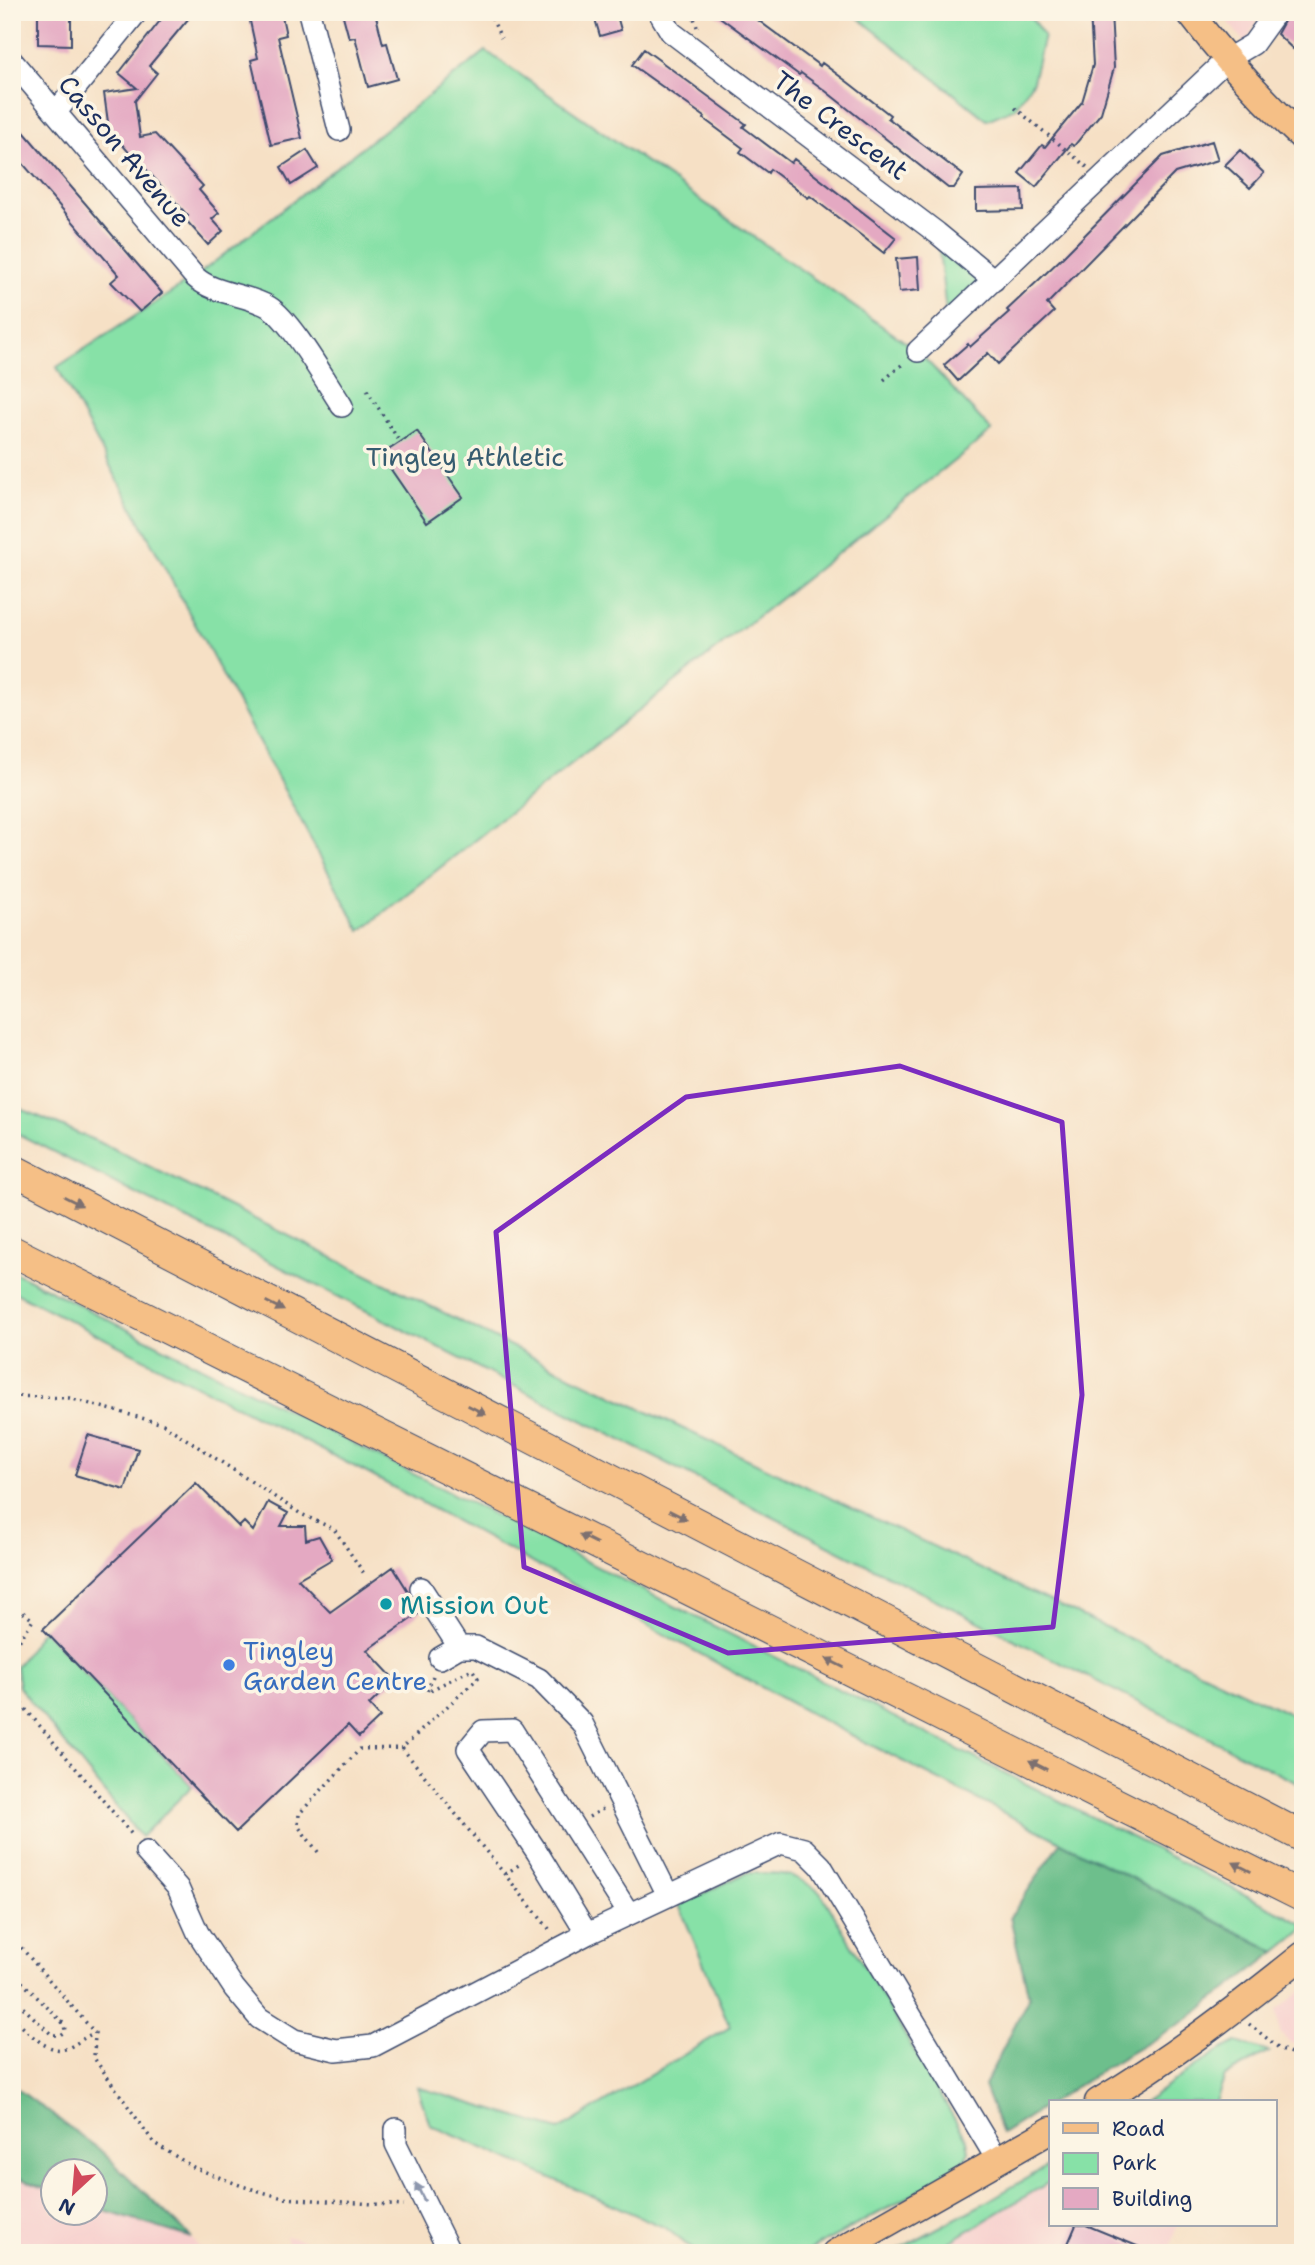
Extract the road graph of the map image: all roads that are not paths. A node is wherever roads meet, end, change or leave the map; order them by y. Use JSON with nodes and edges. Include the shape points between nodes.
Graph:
{"nodes":[{"id":1,"x":137,"y":12,"type":"edge"},
{"id":2,"x":309,"y":12,"type":"edge"},
{"id":3,"x":659,"y":12,"type":"edge"},
{"id":4,"x":1189,"y":12,"type":"edge"},
{"id":5,"x":1276,"y":12,"type":"edge"},
{"id":6,"x":1226,"y":60,"type":"junction"},
{"id":7,"x":12,"y":61,"type":"edge"},
{"id":8,"x":56,"y":112,"type":"junction"},
{"id":9,"x":339,"y":130,"type":"dead end"},
{"id":10,"x":1303,"y":138,"type":"edge"},
{"id":11,"x":994,"y":280,"type":"junction"},
{"id":12,"x":918,"y":351,"type":"road end"},
{"id":13,"x":342,"y":406,"type":"dead end"},
{"id":14,"x":12,"y":1169,"type":"edge"},
{"id":15,"x":12,"y":1251,"type":"edge"},
{"id":16,"x":421,"y":1588,"type":"dead end"},
{"id":17,"x":459,"y":1647,"type":"junction"},
{"id":18,"x":440,"y":1658,"type":"dead end"},
{"id":19,"x":1303,"y":1837,"type":"edge"},
{"id":20,"x":146,"y":1852,"type":"road end"},
{"id":21,"x":668,"y":1895,"type":"junction"},
{"id":22,"x":1303,"y":1897,"type":"edge"},
{"id":23,"x":629,"y":1914,"type":"junction"},
{"id":24,"x":587,"y":1934,"type":"junction"},
{"id":25,"x":1303,"y":1955,"type":"edge"},
{"id":26,"x":1101,"y":2100,"type":"edge"},
{"id":27,"x":396,"y":2129,"type":"dead end"},
{"id":28,"x":1049,"y":2131,"type":"edge"},
{"id":29,"x":998,"y":2161,"type":"junction"},
{"id":30,"x":450,"y":2253,"type":"edge"},
{"id":31,"x":835,"y":2253,"type":"edge"}],
"edges":[{"from":1,"to":8,"type":"street"},
{"from":2,"to":9,"type":"street"},
{"from":3,"to":11,"type":"street","name":"The Crescent","via":[[671,32]]},
{"from":4,"to":6,"type":"main road"},
{"from":5,"to":6,"type":"street","via":[[1253,44]]},
{"from":6,"to":10,"type":"main road"},
{"from":6,"to":11,"type":"street"},
{"from":7,"to":8,"type":"street","name":"Casson Avenue"},
{"from":8,"to":13,"type":"street","name":"Casson Avenue","via":[[195,276],[211,287],[271,308],[286,322]]},
{"from":11,"to":12,"type":"street"},
{"from":14,"to":19,"type":"highway","one_way":true},
{"from":22,"to":15,"type":"highway","one_way":true},
{"from":16,"to":17,"type":"street"},
{"from":17,"to":18,"type":"street"},
{"from":17,"to":21,"type":"street","via":[[476,1647],[539,1679],[582,1723]]},
{"from":20,"to":24,"type":"street","via":[[178,1888],[198,1933],[259,2018],[294,2040],[336,2050],[373,2046]]},
{"from":21,"to":23,"type":"street"},
{"from":21,"to":29,"type":"street","via":[[781,1843],[804,1849],[821,1866]]},
{"from":23,"to":24,"type":"street"},
{"from":23,"to":24,"type":"street","via":[[512,1730],[483,1731],[468,1749]]},
{"from":25,"to":26,"type":"main road","via":[[1234,2011]]},
{"from":30,"to":27,"type":"street","one_way":true,"via":[[396,2144]]},
{"from":28,"to":29,"type":"main road"},
{"from":29,"to":31,"type":"main road"}]}
